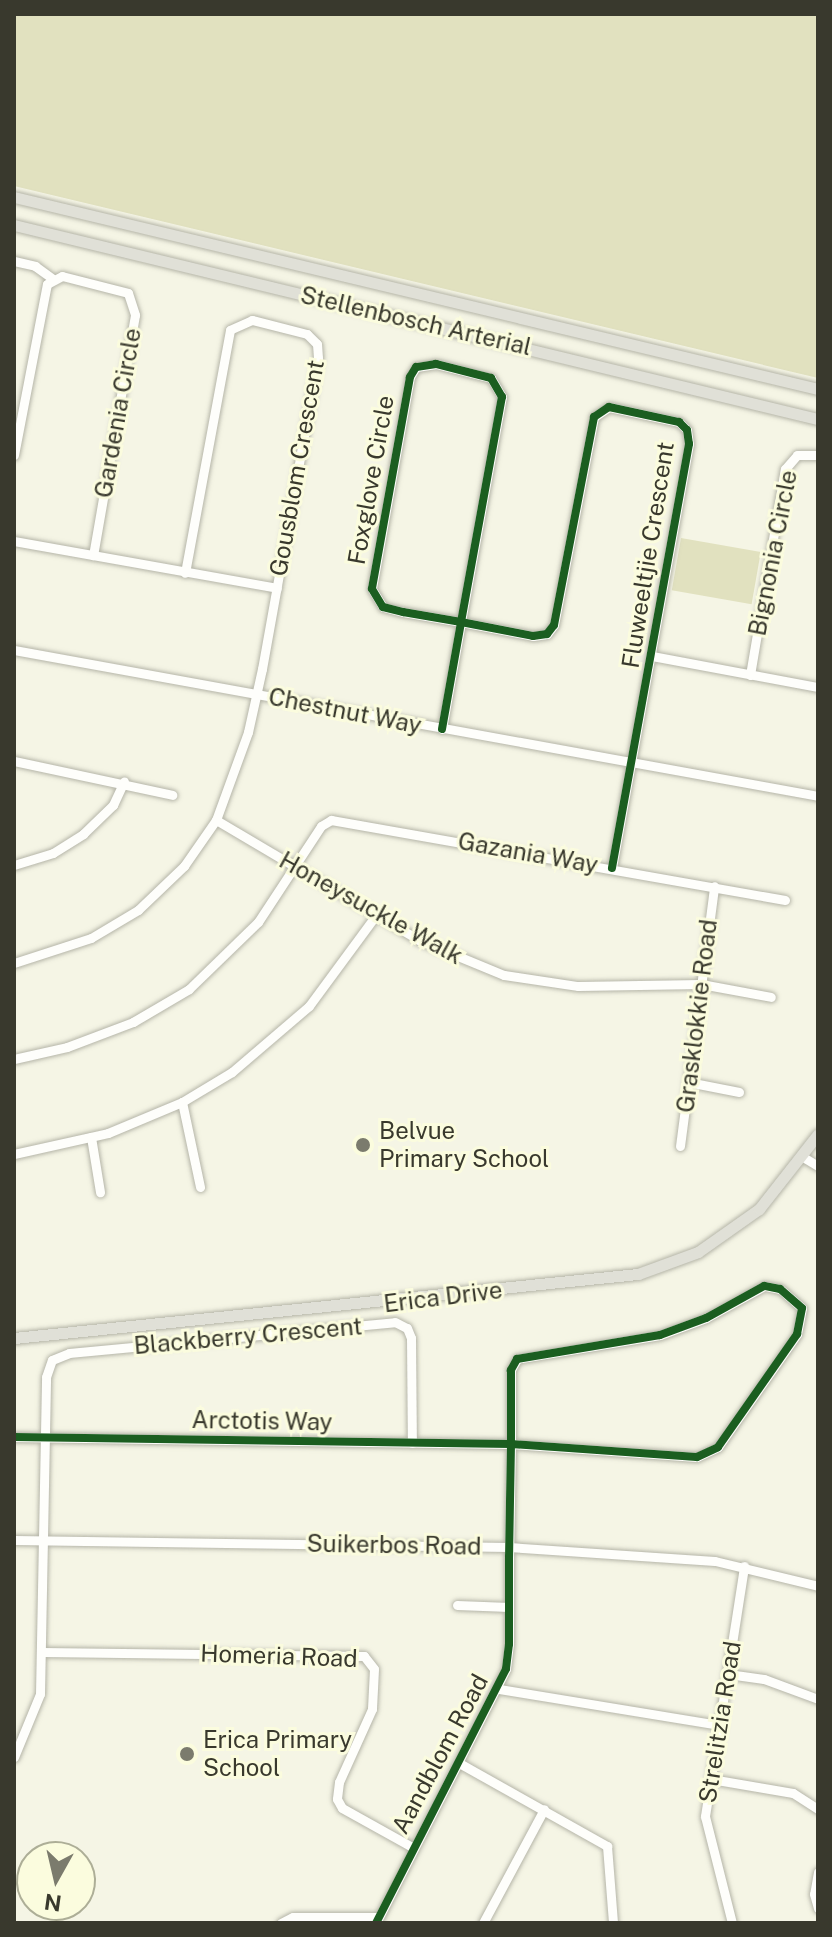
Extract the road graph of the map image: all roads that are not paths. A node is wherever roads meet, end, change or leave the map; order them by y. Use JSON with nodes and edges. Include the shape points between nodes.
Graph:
{"nodes":[{"id":1,"x":14,"y":197,"type":"edge"},
{"id":2,"x":14,"y":225,"type":"edge"},
{"id":3,"x":14,"y":261,"type":"edge"},
{"id":4,"x":53,"y":279,"type":"junction"},
{"id":5,"x":818,"y":389,"type":"edge"},
{"id":6,"x":818,"y":419,"type":"edge"},
{"id":7,"x":14,"y":455,"type":"edge"},
{"id":8,"x":818,"y":455,"type":"edge"},
{"id":9,"x":14,"y":541,"type":"edge"},
{"id":10,"x":93,"y":555,"type":"junction"},
{"id":11,"x":185,"y":573,"type":"junction"},
{"id":12,"x":277,"y":588,"type":"junction"},
{"id":13,"x":461,"y":622,"type":"junction"},
{"id":14,"x":14,"y":650,"type":"edge"},
{"id":15,"x":652,"y":656,"type":"junction"},
{"id":16,"x":750,"y":675,"type":"junction"},
{"id":17,"x":818,"y":687,"type":"edge"},
{"id":18,"x":256,"y":694,"type":"junction"},
{"id":19,"x":442,"y":729,"type":"junction"},
{"id":20,"x":14,"y":761,"type":"edge"},
{"id":21,"x":632,"y":763,"type":"junction"},
{"id":22,"x":124,"y":781,"type":"junction"},
{"id":23,"x":172,"y":795,"type":"dead end"},
{"id":24,"x":818,"y":796,"type":"edge"},
{"id":25,"x":216,"y":820,"type":"junction"},
{"id":26,"x":14,"y":865,"type":"edge"},
{"id":27,"x":295,"y":868,"type":"junction"},
{"id":28,"x":612,"y":868,"type":"junction"},
{"id":29,"x":714,"y":886,"type":"junction"},
{"id":30,"x":785,"y":900,"type":"dead end"},
{"id":31,"x":376,"y":915,"type":"junction"},
{"id":32,"x":14,"y":963,"type":"edge"},
{"id":33,"x":701,"y":984,"type":"junction"},
{"id":34,"x":771,"y":997,"type":"dead end"},
{"id":35,"x":14,"y":1059,"type":"edge"},
{"id":36,"x":688,"y":1082,"type":"junction"},
{"id":37,"x":739,"y":1092,"type":"dead end"},
{"id":38,"x":182,"y":1102,"type":"junction"},
{"id":39,"x":818,"y":1134,"type":"edge"},
{"id":40,"x":91,"y":1137,"type":"junction"},
{"id":41,"x":680,"y":1146,"type":"dead end"},
{"id":42,"x":14,"y":1154,"type":"edge"},
{"id":43,"x":803,"y":1157,"type":"junction"},
{"id":44,"x":818,"y":1166,"type":"edge"},
{"id":45,"x":200,"y":1187,"type":"dead end"},
{"id":46,"x":100,"y":1192,"type":"dead end"},
{"id":47,"x":14,"y":1338,"type":"edge"},
{"id":48,"x":14,"y":1437,"type":"edge"},
{"id":49,"x":46,"y":1438,"type":"junction"},
{"id":50,"x":412,"y":1443,"type":"junction"},
{"id":51,"x":511,"y":1444,"type":"junction"},
{"id":52,"x":14,"y":1540,"type":"edge"},
{"id":53,"x":44,"y":1541,"type":"junction"},
{"id":54,"x":509,"y":1547,"type":"junction"},
{"id":55,"x":744,"y":1566,"type":"junction"},
{"id":56,"x":818,"y":1586,"type":"edge"},
{"id":57,"x":457,"y":1605,"type":"dead end"},
{"id":58,"x":509,"y":1607,"type":"junction"},
{"id":59,"x":42,"y":1652,"type":"junction"},
{"id":60,"x":728,"y":1674,"type":"junction"},
{"id":61,"x":499,"y":1689,"type":"junction"},
{"id":62,"x":818,"y":1699,"type":"edge"},
{"id":63,"x":720,"y":1725,"type":"junction"},
{"id":64,"x":14,"y":1757,"type":"edge"},
{"id":65,"x":459,"y":1763,"type":"junction"},
{"id":66,"x":711,"y":1779,"type":"junction"},
{"id":67,"x":544,"y":1809,"type":"junction"},
{"id":68,"x":818,"y":1809,"type":"edge"},
{"id":69,"x":414,"y":1848,"type":"junction"},
{"id":70,"x":818,"y":1872,"type":"edge"},
{"id":71,"x":818,"y":1908,"type":"edge"},
{"id":72,"x":376,"y":1920,"type":"edge"},
{"id":73,"x":281,"y":1923,"type":"edge"},
{"id":74,"x":483,"y":1923,"type":"edge"},
{"id":75,"x":613,"y":1923,"type":"edge"},
{"id":76,"x":732,"y":1923,"type":"edge"}],
"edges":[{"from":1,"to":5,"type":"main road","name":"Stellenbosch Arterial"},
{"from":2,"to":6,"type":"main road","name":"Stellenbosch Arterial"},
{"from":3,"to":4,"type":"street","via":[[35,266]]},
{"from":4,"to":7,"type":"street","via":[[44,292]]},
{"from":4,"to":10,"type":"street","name":"Gardenia Circle","via":[[65,276],[122,289],[135,306]]},
{"from":8,"to":16,"type":"street","name":"Bignonia Circle","via":[[797,455],[785,469]]},
{"from":9,"to":10,"type":"street"},
{"from":10,"to":11,"type":"street"},
{"from":11,"to":12,"type":"street"},
{"from":11,"to":12,"type":"street","name":"Gousblom Crescent","via":[[224,345],[235,324],[252,320],[307,334],[319,351]]},
{"from":12,"to":18,"type":"street","name":"Gousblom Crescent"},
{"from":13,"to":13,"type":"street","name":"Foxglove Circle","via":[[383,607],[372,589],[410,377],[425,364],[491,378],[502,397]]},
{"from":13,"to":15,"type":"street","name":"Fluweeltjie Crescent","via":[[533,636],[547,634],[554,625],[594,417],[599,410],[617,407],[679,422],[689,436]]},
{"from":13,"to":19,"type":"street","name":"Foxglove Circle"},
{"from":14,"to":18,"type":"street","name":"Chestnut Way"},
{"from":15,"to":16,"type":"street"},
{"from":15,"to":21,"type":"street","name":"Fluweeltjie Crescent"},
{"from":16,"to":17,"type":"street"},
{"from":18,"to":19,"type":"street","name":"Chestnut Way"},
{"from":18,"to":25,"type":"street","name":"Gousblom Crescent"},
{"from":19,"to":21,"type":"street","name":"Chestnut Way"},
{"from":20,"to":22,"type":"street"},
{"from":21,"to":24,"type":"street","name":"Chestnut Way"},
{"from":21,"to":28,"type":"street","name":"Fluweeltjie Crescent"},
{"from":22,"to":23,"type":"street"},
{"from":22,"to":26,"type":"street","via":[[113,805],[83,834],[43,858]]},
{"from":25,"to":27,"type":"street","name":"Honeysuckle Walk"},
{"from":25,"to":32,"type":"street","name":"Gousblom Crescent","via":[[184,866],[138,910],[91,938]]},
{"from":27,"to":28,"type":"street","name":"Gazania Way","via":[[321,826],[331,820]]},
{"from":27,"to":31,"type":"street","name":"Honeysuckle Walk"},
{"from":27,"to":35,"type":"street","via":[[258,922],[189,989],[133,1022]]},
{"from":28,"to":29,"type":"street","name":"Gazania Way"},
{"from":29,"to":30,"type":"street","name":"Gazania Way"},
{"from":29,"to":33,"type":"street","name":"Grasklokkie Road"},
{"from":31,"to":33,"type":"street","name":"Honeysuckle Walk","via":[[447,954],[516,978],[578,986]]},
{"from":31,"to":38,"type":"street","via":[[309,1006],[232,1072]]},
{"from":33,"to":34,"type":"street","name":"Honeysuckle Walk"},
{"from":33,"to":36,"type":"street","name":"Grasklokkie Road"},
{"from":36,"to":37,"type":"street"},
{"from":36,"to":41,"type":"street","name":"Grasklokkie Road"},
{"from":38,"to":40,"type":"street"},
{"from":38,"to":45,"type":"street"},
{"from":39,"to":43,"type":"main road","name":"Erica Drive"},
{"from":40,"to":42,"type":"street"},
{"from":40,"to":46,"type":"street"},
{"from":43,"to":44,"type":"street"},
{"from":43,"to":47,"type":"main road","name":"Erica Drive","via":[[759,1209],[719,1239],[670,1264],[623,1278]]},
{"from":48,"to":49,"type":"street","name":"Arctotis Way"},
{"from":49,"to":50,"type":"street","name":"Arctotis Way"},
{"from":49,"to":50,"type":"street","name":"Blackberry Crescent","via":[[46,1377],[59,1355],[395,1322],[407,1328],[411,1338]]},
{"from":49,"to":53,"type":"street"},
{"from":50,"to":51,"type":"street","name":"Arctotis Way"},
{"from":51,"to":51,"type":"street","name":"Arctotis Way","via":[[511,1370],[526,1354],[660,1335],[764,1286],[780,1289],[802,1308],[797,1334],[707,1455]]},
{"from":51,"to":54,"type":"street","name":"Aandblom Road"},
{"from":52,"to":53,"type":"street","name":"Suikerbos Road"},
{"from":53,"to":54,"type":"street","name":"Suikerbos Road"},
{"from":53,"to":59,"type":"street"},
{"from":54,"to":55,"type":"street","name":"Suikerbos Road"},
{"from":54,"to":58,"type":"street","name":"Aandblom Road"},
{"from":55,"to":56,"type":"street","name":"Suikerbos Road"},
{"from":55,"to":60,"type":"street","name":"Strelitzia Road"},
{"from":57,"to":58,"type":"street"},
{"from":58,"to":61,"type":"street","name":"Aandblom Road","via":[[509,1653]]},
{"from":59,"to":64,"type":"street","via":[[40,1694]]},
{"from":59,"to":69,"type":"street","name":"Homeria Road","via":[[364,1656],[374,1669],[372,1709],[339,1782],[337,1799],[342,1808]]},
{"from":60,"to":62,"type":"street","via":[[764,1679]]},
{"from":60,"to":63,"type":"street","name":"Strelitzia Road"},
{"from":61,"to":63,"type":"street"},
{"from":61,"to":65,"type":"street","name":"Aandblom Road"},
{"from":63,"to":66,"type":"street","name":"Strelitzia Road"},
{"from":65,"to":67,"type":"street"},
{"from":65,"to":69,"type":"street","name":"Aandblom Road"},
{"from":66,"to":68,"type":"street","via":[[793,1793]]},
{"from":66,"to":76,"type":"street","name":"Strelitzia Road","via":[[705,1816]]},
{"from":67,"to":74,"type":"street"},
{"from":67,"to":75,"type":"street","via":[[607,1846]]},
{"from":69,"to":72,"type":"street","name":"Aandblom Road"},
{"from":70,"to":71,"type":"street"},
{"from":72,"to":73,"type":"street","via":[[293,1917]]}]}
